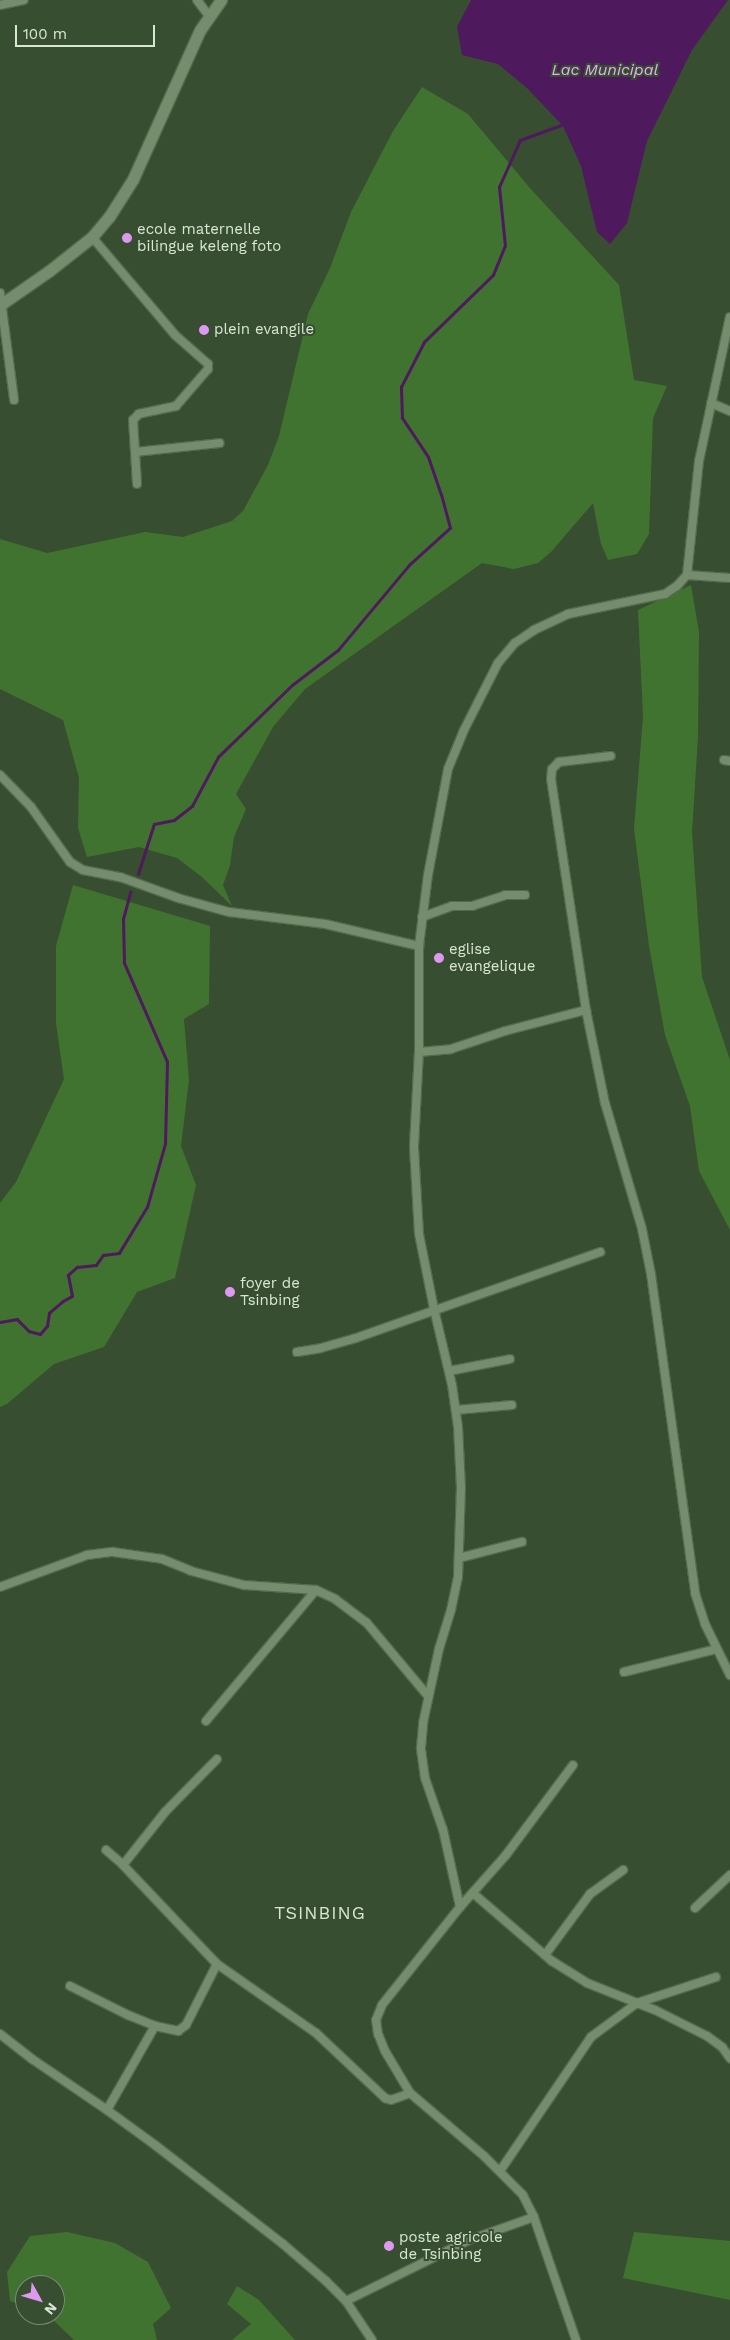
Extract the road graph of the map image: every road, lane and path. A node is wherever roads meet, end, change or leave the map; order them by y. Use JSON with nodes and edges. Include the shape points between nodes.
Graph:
{"nodes":[{"id":1,"x":23,"y":0,"type":"edge"},
{"id":2,"x":197,"y":0,"type":"edge"},
{"id":3,"x":221,"y":0,"type":"edge"},
{"id":4,"x":0,"y":5,"type":"edge"},
{"id":5,"x":209,"y":16,"type":"junction"},
{"id":6,"x":92,"y":237,"type":"junction"},
{"id":7,"x":1,"y":300,"type":"edge"},
{"id":8,"x":0,"y":316,"type":"edge"},
{"id":9,"x":730,"y":317,"type":"edge"},
{"id":10,"x":728,"y":335,"type":"edge"},
{"id":11,"x":14,"y":400,"type":"dead end"},
{"id":12,"x":711,"y":403,"type":"junction"},
{"id":13,"x":730,"y":411,"type":"edge"},
{"id":14,"x":220,"y":443,"type":"dead end"},
{"id":15,"x":135,"y":452,"type":"junction"},
{"id":16,"x":137,"y":484,"type":"dead end"},
{"id":17,"x":687,"y":575,"type":"junction"},
{"id":18,"x":730,"y":578,"type":"edge"},
{"id":19,"x":611,"y":756,"type":"dead end"},
{"id":20,"x":0,"y":775,"type":"edge"},
{"id":21,"x":525,"y":895,"type":"dead end"},
{"id":22,"x":422,"y":917,"type":"junction"},
{"id":23,"x":418,"y":946,"type":"junction"},
{"id":24,"x":586,"y":1010,"type":"junction"},
{"id":25,"x":419,"y":1052,"type":"junction"},
{"id":26,"x":600,"y":1252,"type":"dead end"},
{"id":27,"x":434,"y":1309,"type":"junction"},
{"id":28,"x":297,"y":1352,"type":"dead end"},
{"id":29,"x":510,"y":1359,"type":"dead end"},
{"id":30,"x":450,"y":1371,"type":"junction"},
{"id":31,"x":512,"y":1405,"type":"dead end"},
{"id":32,"x":456,"y":1410,"type":"junction"},
{"id":33,"x":522,"y":1542,"type":"dead end"},
{"id":34,"x":459,"y":1558,"type":"junction"},
{"id":35,"x":0,"y":1587,"type":"edge"},
{"id":36,"x":316,"y":1590,"type":"junction"},
{"id":37,"x":716,"y":1649,"type":"junction"},
{"id":38,"x":624,"y":1672,"type":"dead end"},
{"id":39,"x":730,"y":1675,"type":"edge"},
{"id":40,"x":428,"y":1696,"type":"junction"},
{"id":41,"x":206,"y":1721,"type":"dead end"},
{"id":42,"x":217,"y":1759,"type":"dead end"},
{"id":43,"x":573,"y":1765,"type":"dead end"},
{"id":44,"x":106,"y":1850,"type":"dead end"},
{"id":45,"x":123,"y":1865,"type":"junction"},
{"id":46,"x":623,"y":1870,"type":"dead end"},
{"id":47,"x":730,"y":1875,"type":"edge"},
{"id":48,"x":474,"y":1894,"type":"junction"},
{"id":49,"x":460,"y":1908,"type":"junction"},
{"id":50,"x":695,"y":1908,"type":"dead end"},
{"id":51,"x":545,"y":1955,"type":"junction"},
{"id":52,"x":217,"y":1964,"type":"junction"},
{"id":53,"x":716,"y":1977,"type":"dead end"},
{"id":54,"x":70,"y":1986,"type":"dead end"},
{"id":55,"x":637,"y":2003,"type":"junction"},
{"id":56,"x":155,"y":2026,"type":"junction"},
{"id":57,"x":0,"y":2034,"type":"edge"},
{"id":58,"x":730,"y":2058,"type":"edge"},
{"id":59,"x":410,"y":2093,"type":"junction"},
{"id":60,"x":107,"y":2110,"type":"junction"},
{"id":61,"x":500,"y":2171,"type":"junction"},
{"id":62,"x":534,"y":2217,"type":"junction"},
{"id":63,"x":346,"y":2301,"type":"junction"},
{"id":64,"x":372,"y":2340,"type":"edge"},
{"id":65,"x":576,"y":2340,"type":"edge"}],
"edges":[{"from":1,"to":4,"type":"street"},
{"from":2,"to":5,"type":"street"},
{"from":3,"to":5,"type":"main road"},
{"from":5,"to":6,"type":"main road","via":[[133,179],[118,205]]},
{"from":6,"to":7,"type":"main road"},
{"from":6,"to":15,"type":"street","via":[[175,335],[208,364],[208,369],[176,406],[135,416]]},
{"from":7,"to":8,"type":"street"},
{"from":7,"to":11,"type":"street"},
{"from":9,"to":10,"type":"street"},
{"from":10,"to":12,"type":"street"},
{"from":12,"to":13,"type":"street"},
{"from":12,"to":17,"type":"street","via":[[699,461]]},
{"from":14,"to":15,"type":"street"},
{"from":15,"to":16,"type":"street"},
{"from":17,"to":18,"type":"street"},
{"from":17,"to":22,"type":"street","via":[[665,594],[568,614],[515,643],[498,663],[448,769]]},
{"from":19,"to":24,"type":"street","via":[[559,762],[552,769],[551,779]]},
{"from":20,"to":23,"type":"street","via":[[31,807],[70,862],[83,870],[120,877],[229,912],[326,924]]},
{"from":21,"to":22,"type":"street","via":[[505,895],[472,906],[452,906]]},
{"from":22,"to":23,"type":"street"},
{"from":23,"to":25,"type":"street"},
{"from":24,"to":25,"type":"street","via":[[451,1049]]},
{"from":24,"to":37,"type":"street","via":[[605,1103],[642,1229],[695,1593]]},
{"from":25,"to":27,"type":"street","via":[[414,1146],[419,1234]]},
{"from":26,"to":27,"type":"street"},
{"from":27,"to":28,"type":"street","via":[[347,1340]]},
{"from":27,"to":30,"type":"street"},
{"from":29,"to":30,"type":"street"},
{"from":30,"to":32,"type":"street"},
{"from":31,"to":32,"type":"street"},
{"from":32,"to":34,"type":"street","via":[[461,1488]]},
{"from":33,"to":34,"type":"street"},
{"from":34,"to":40,"type":"street","via":[[451,1610]]},
{"from":35,"to":36,"type":"street","via":[[87,1555],[113,1552],[162,1559],[244,1585]]},
{"from":36,"to":40,"type":"street","via":[[335,1599],[366,1622]]},
{"from":36,"to":41,"type":"street"},
{"from":37,"to":38,"type":"street"},
{"from":37,"to":39,"type":"street"},
{"from":40,"to":49,"type":"street","via":[[421,1748],[425,1778],[443,1830]]},
{"from":42,"to":45,"type":"street","via":[[165,1812]]},
{"from":43,"to":48,"type":"street"},
{"from":44,"to":45,"type":"street"},
{"from":45,"to":52,"type":"street"},
{"from":46,"to":51,"type":"street","via":[[590,1894]]},
{"from":47,"to":50,"type":"street"},
{"from":48,"to":49,"type":"street"},
{"from":48,"to":51,"type":"street"},
{"from":49,"to":59,"type":"street","via":[[382,2005],[376,2020],[385,2051]]},
{"from":51,"to":55,"type":"street","via":[[587,1983]]},
{"from":52,"to":56,"type":"street","via":[[182,2029]]},
{"from":52,"to":59,"type":"street","via":[[316,2033],[385,2098],[391,2100]]},
{"from":53,"to":55,"type":"street"},
{"from":54,"to":56,"type":"street"},
{"from":55,"to":58,"type":"street","via":[[707,2036]]},
{"from":55,"to":61,"type":"street","via":[[591,2037]]},
{"from":56,"to":60,"type":"street"},
{"from":57,"to":60,"type":"street"},
{"from":59,"to":61,"type":"street"},
{"from":60,"to":63,"type":"street","via":[[283,2244]]},
{"from":61,"to":62,"type":"street","via":[[523,2195]]},
{"from":62,"to":63,"type":"street","via":[[460,2244]]},
{"from":62,"to":65,"type":"street"},
{"from":63,"to":64,"type":"street"}]}
